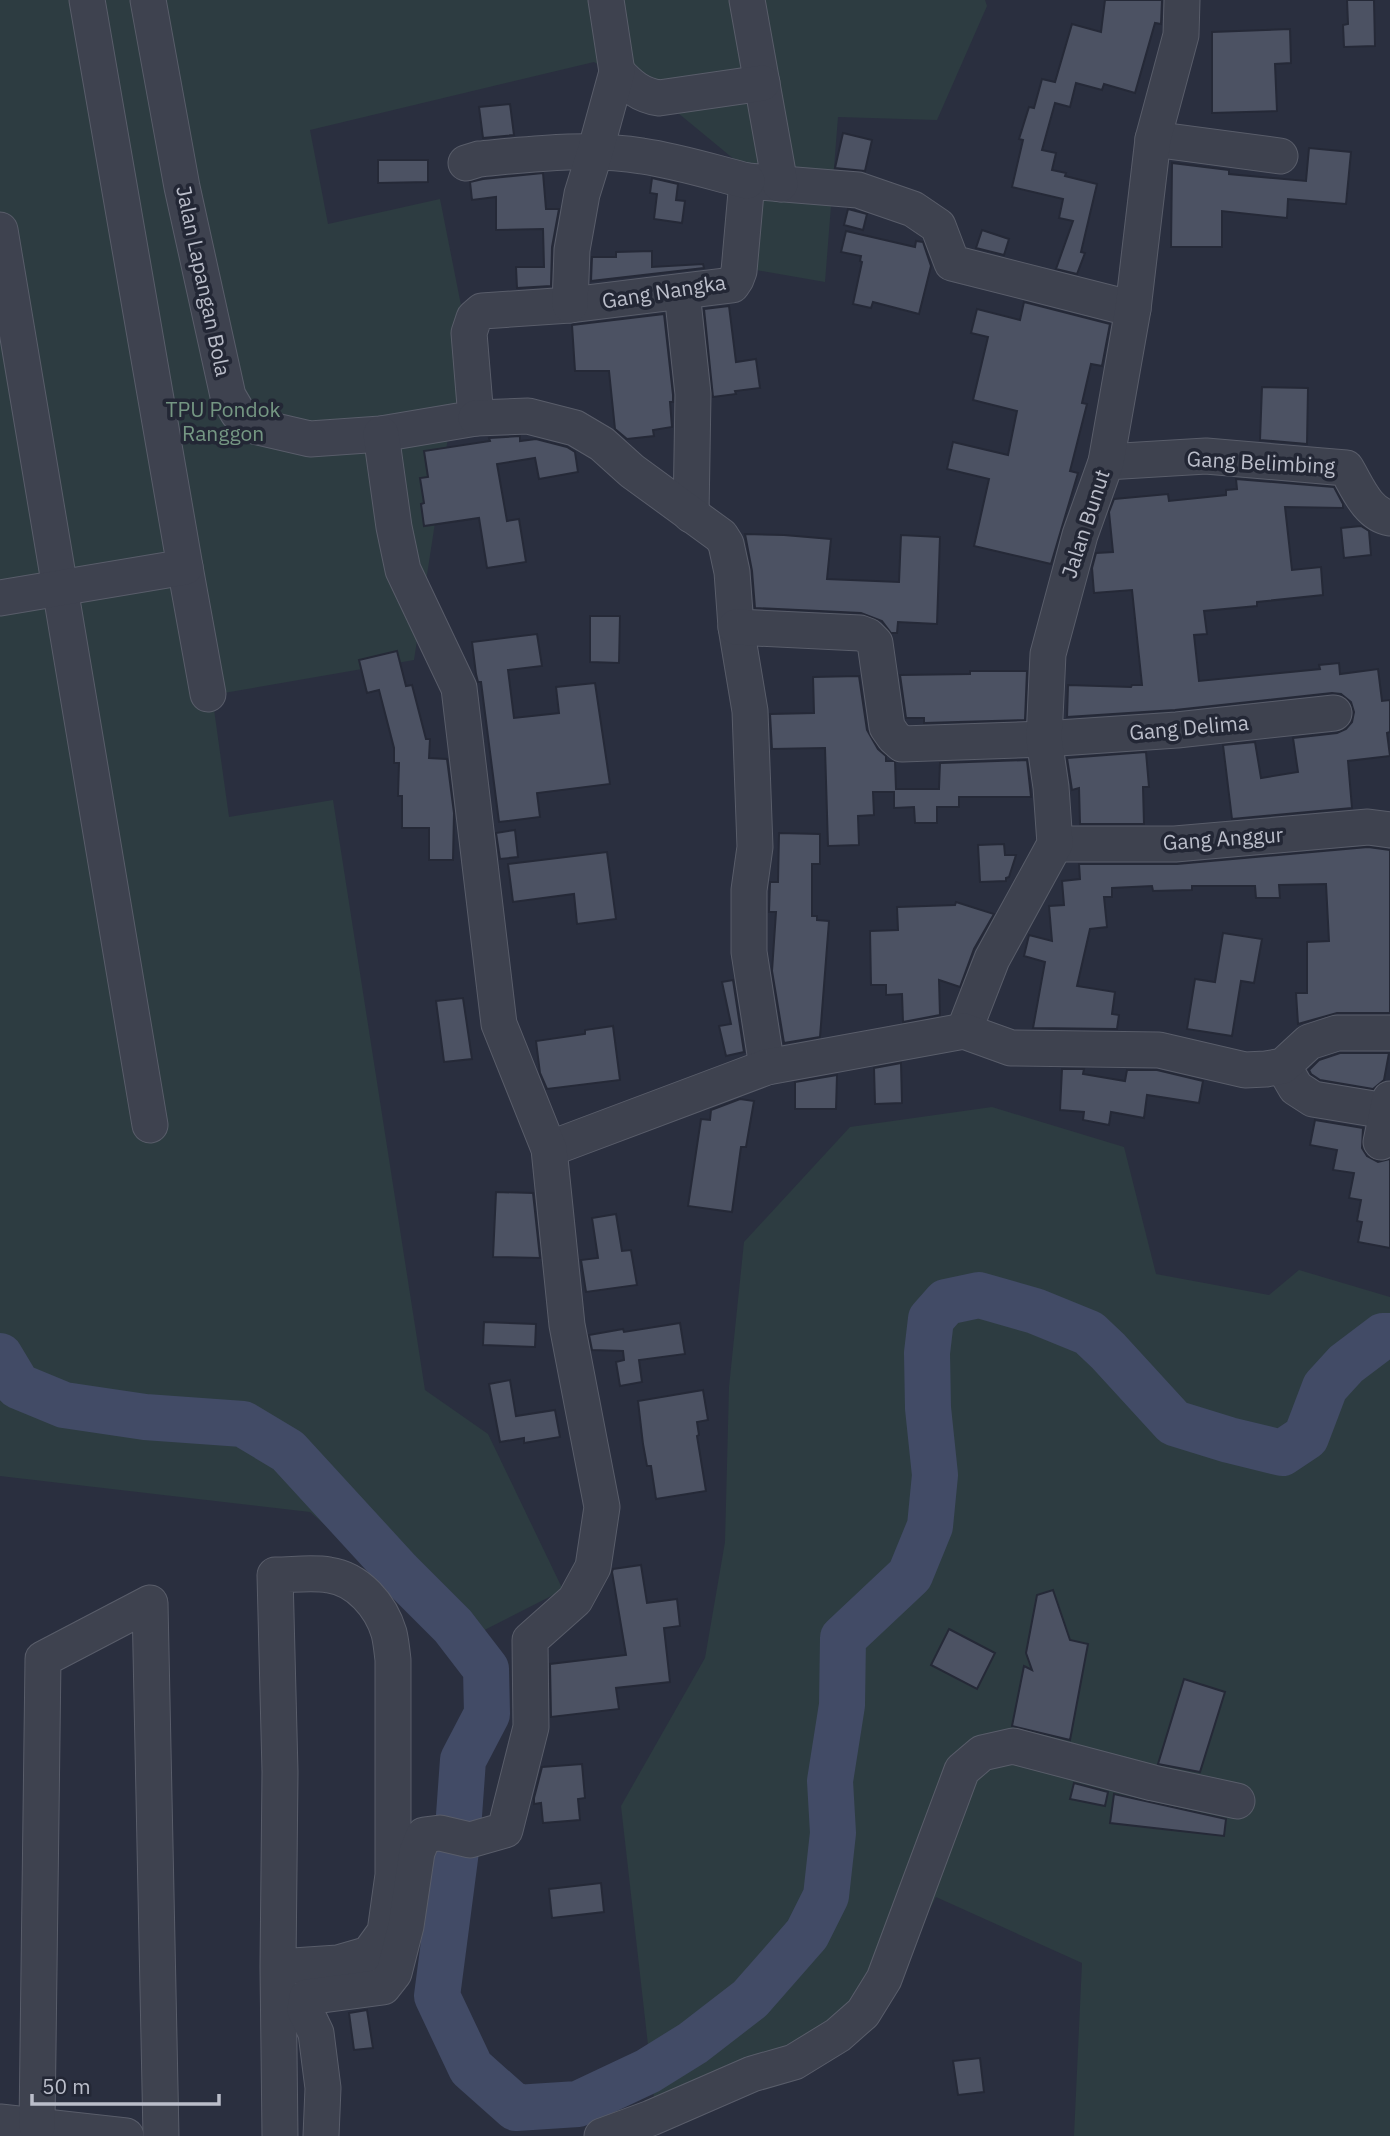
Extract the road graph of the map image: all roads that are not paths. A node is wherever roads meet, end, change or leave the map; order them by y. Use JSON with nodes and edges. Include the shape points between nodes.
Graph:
{"nodes":[{"id":1,"x":87,"y":0,"type":"edge"},
{"id":2,"x":148,"y":0,"type":"edge"},
{"id":3,"x":606,"y":0,"type":"edge"},
{"id":4,"x":747,"y":0,"type":"edge"},
{"id":5,"x":1182,"y":0,"type":"edge"},
{"id":6,"x":617,"y":72,"type":"junction"},
{"id":7,"x":762,"y":83,"type":"junction"},
{"id":8,"x":1153,"y":139,"type":"junction"},
{"id":9,"x":596,"y":152,"type":"junction"},
{"id":10,"x":1280,"y":156,"type":"dead end"},
{"id":11,"x":466,"y":163,"type":"dead end"},
{"id":12,"x":764,"y":183,"type":"junction"},
{"id":13,"x":0,"y":230,"type":"edge"},
{"id":14,"x":682,"y":292,"type":"junction"},
{"id":15,"x":570,"y":305,"type":"junction"},
{"id":16,"x":1133,"y":309,"type":"junction"},
{"id":17,"x":476,"y":418,"type":"junction"},
{"id":18,"x":382,"y":434,"type":"junction"},
{"id":19,"x":1106,"y":462,"type":"junction"},
{"id":20,"x":691,"y":515,"type":"junction"},
{"id":21,"x":1390,"y":518,"type":"edge"},
{"id":22,"x":185,"y":567,"type":"junction"},
{"id":23,"x":59,"y":587,"type":"junction"},
{"id":24,"x":0,"y":598,"type":"edge"},
{"id":25,"x":736,"y":627,"type":"junction"},
{"id":26,"x":208,"y":694,"type":"dead end"},
{"id":27,"x":1334,"y":713,"type":"dead end"},
{"id":28,"x":1044,"y":739,"type":"junction"},
{"id":29,"x":1390,"y":830,"type":"edge"},
{"id":30,"x":1055,"y":844,"type":"junction"},
{"id":31,"x":964,"y":1031,"type":"junction"},
{"id":32,"x":1390,"y":1033,"type":"edge"},
{"id":33,"x":1283,"y":1066,"type":"junction"},
{"id":34,"x":767,"y":1067,"type":"junction"},
{"id":35,"x":1386,"y":1117,"type":"edge"},
{"id":36,"x":150,"y":1125,"type":"dead end"},
{"id":37,"x":549,"y":1149,"type":"junction"},
{"id":38,"x":1237,"y":1801,"type":"dead end"},
{"id":39,"x":278,"y":1967,"type":"junction"},
{"id":40,"x":0,"y":2122,"type":"edge"},
{"id":41,"x":37,"y":2126,"type":"junction"},
{"id":42,"x":652,"y":2127,"type":"edge"},
{"id":43,"x":126,"y":2136,"type":"edge"},
{"id":44,"x":161,"y":2136,"type":"edge"},
{"id":45,"x":280,"y":2136,"type":"edge"},
{"id":46,"x":321,"y":2136,"type":"edge"},
{"id":47,"x":602,"y":2136,"type":"edge"}],
"edges":[{"from":1,"to":22,"type":"street"},
{"from":2,"to":18,"type":"street","name":"Jalan Lapangan Bola","via":[[182,187],[229,396],[238,414],[254,426],[310,439]]},
{"from":3,"to":6,"type":"street"},
{"from":4,"to":7,"type":"street"},
{"from":5,"to":8,"type":"street","name":"Jalan Bunut","via":[[1181,36]]},
{"from":6,"to":7,"type":"street","via":[[644,96],[659,98]]},
{"from":6,"to":9,"type":"street"},
{"from":7,"to":12,"type":"street"},
{"from":8,"to":10,"type":"street"},
{"from":8,"to":16,"type":"street","name":"Jalan Bunut"},
{"from":9,"to":11,"type":"street","via":[[523,154]]},
{"from":9,"to":12,"type":"street","via":[[639,155]]},
{"from":9,"to":15,"type":"street","via":[[582,194],[572,250]]},
{"from":12,"to":14,"type":"street","name":"Gang Nangka","via":[[732,285]]},
{"from":12,"to":16,"type":"street","via":[[858,190],[890,200],[914,209],[938,226],[952,263]]},
{"from":13,"to":23,"type":"street"},
{"from":14,"to":15,"type":"street","name":"Gang Nangka"},
{"from":14,"to":20,"type":"street","via":[[693,394]]},
{"from":15,"to":17,"type":"street","name":"Gang Nangka","via":[[482,311],[474,318],[469,333]]},
{"from":16,"to":19,"type":"street","name":"Jalan Bunut"},
{"from":17,"to":18,"type":"street"},
{"from":17,"to":20,"type":"street","via":[[528,416],[575,428]]},
{"from":18,"to":37,"type":"street","via":[[403,570],[459,688],[499,1024]]},
{"from":19,"to":21,"type":"street","name":"Gang Belimbing","via":[[1206,456],[1346,468],[1370,508]]},
{"from":19,"to":28,"type":"street","name":"Jalan Bunut","via":[[1080,535],[1048,654]]},
{"from":20,"to":25,"type":"street","via":[[726,544]]},
{"from":22,"to":23,"type":"street"},
{"from":22,"to":26,"type":"street"},
{"from":23,"to":24,"type":"street"},
{"from":23,"to":36,"type":"street"},
{"from":25,"to":28,"type":"street","name":"Gang Delima","via":[[868,636],[875,643],[887,727],[902,744]]},
{"from":25,"to":34,"type":"street","via":[[750,711],[755,847],[749,951]]},
{"from":27,"to":28,"type":"street","name":"Gang Delima"},
{"from":28,"to":30,"type":"street","name":"Jalan Bunut"},
{"from":29,"to":30,"type":"street","name":"Gang Anggur","via":[[1368,827],[1175,844]]},
{"from":30,"to":31,"type":"street","via":[[992,959]]},
{"from":31,"to":33,"type":"street","via":[[1011,1048],[1159,1050],[1245,1070]]},
{"from":31,"to":34,"type":"street"},
{"from":32,"to":33,"type":"street","via":[[1337,1033],[1309,1042]]},
{"from":33,"to":35,"type":"street","via":[[1296,1088],[1313,1099]]},
{"from":34,"to":37,"type":"street"},
{"from":37,"to":46,"type":"street","via":[[567,1325],[601,1507],[593,1567],[575,1600],[530,1640],[531,1727],[505,1830],[455,1837],[424,1835],[394,1973],[383,1987],[307,1997],[305,2010],[316,2033],[323,2088]]},
{"from":38,"to":42,"type":"street","via":[[1013,1746],[982,1753],[962,1770],[884,1979],[863,2014],[794,2062],[741,2078]]},
{"from":39,"to":39,"type":"street","via":[[275,1575],[330,1575],[371,1598],[389,1634],[393,1660],[393,1875],[385,1933],[369,1954],[338,1963]]},
{"from":39,"to":45,"type":"street"},
{"from":40,"to":41,"type":"street"},
{"from":41,"to":43,"type":"street"},
{"from":41,"to":44,"type":"street","via":[[43,1659],[150,1603]]},
{"from":42,"to":47,"type":"street"}]}
